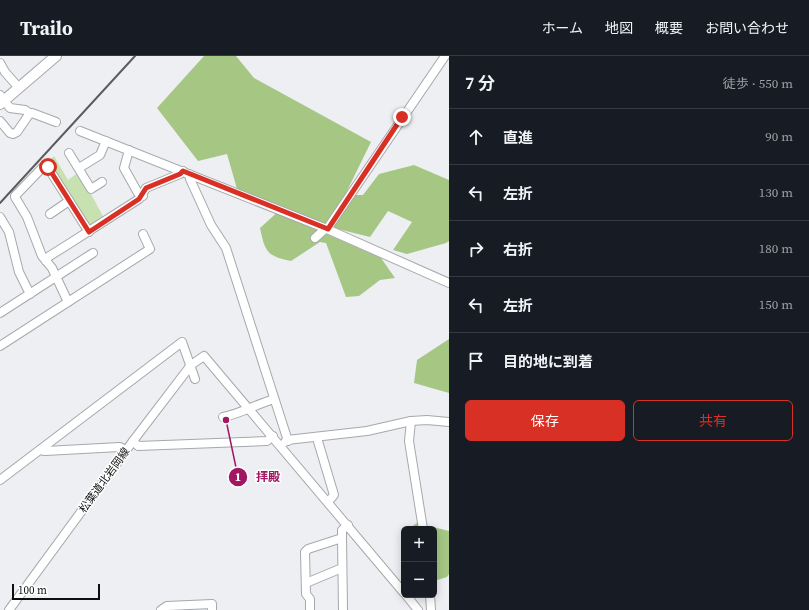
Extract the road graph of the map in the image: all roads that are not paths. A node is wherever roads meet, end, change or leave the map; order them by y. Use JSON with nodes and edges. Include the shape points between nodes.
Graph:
{"nodes":[{"id":1,"x":56,"y":56,"type":"edge"},
{"id":2,"x":445,"y":56,"type":"edge"},
{"id":3,"x":0,"y":63,"type":"edge"},
{"id":4,"x":19,"y":88,"type":"junction"},
{"id":5,"x":1,"y":100,"type":"edge"},
{"id":6,"x":29,"y":113,"type":"junction"},
{"id":7,"x":0,"y":121,"type":"edge"},
{"id":8,"x":56,"y":122,"type":"dead end"},
{"id":9,"x":80,"y":131,"type":"dead end"},
{"id":10,"x":106,"y":141,"type":"junction"},
{"id":11,"x":129,"y":150,"type":"junction"},
{"id":12,"x":69,"y":152,"type":"dead end"},
{"id":13,"x":79,"y":168,"type":"junction"},
{"id":14,"x":186,"y":173,"type":"junction"},
{"id":15,"x":102,"y":182,"type":"dead end"},
{"id":16,"x":143,"y":196,"type":"junction"},
{"id":17,"x":69,"y":201,"type":"junction"},
{"id":18,"x":50,"y":214,"type":"dead end"},
{"id":19,"x":0,"y":217,"type":"edge"},
{"id":20,"x":326,"y":229,"type":"junction"},
{"id":21,"x":89,"y":232,"type":"junction"},
{"id":22,"x":143,"y":234,"type":"dead end"},
{"id":23,"x":315,"y":238,"type":"dead end"},
{"id":24,"x":93,"y":253,"type":"dead end"},
{"id":25,"x":46,"y":261,"type":"junction"},
{"id":26,"x":56,"y":277,"type":"junction"},
{"id":27,"x":449,"y":283,"type":"edge"},
{"id":28,"x":30,"y":294,"type":"junction"},
{"id":29,"x":68,"y":302,"type":"junction"},
{"id":30,"x":0,"y":313,"type":"edge"},
{"id":31,"x":0,"y":346,"type":"edge"},
{"id":32,"x":191,"y":365,"type":"junction"},
{"id":33,"x":195,"y":378,"type":"dead end"},
{"id":34,"x":274,"y":399,"type":"junction"},
{"id":35,"x":249,"y":408,"type":"junction"},
{"id":36,"x":223,"y":417,"type":"dead end"},
{"id":37,"x":411,"y":421,"type":"junction"},
{"id":38,"x":449,"y":422,"type":"edge"},
{"id":39,"x":273,"y":436,"type":"junction"},
{"id":40,"x":317,"y":438,"type":"junction"},
{"id":41,"x":132,"y":441,"type":"junction"},
{"id":42,"x":284,"y":443,"type":"junction"},
{"id":43,"x":40,"y":450,"type":"junction"},
{"id":44,"x":126,"y":450,"type":"junction"},
{"id":45,"x":1,"y":477,"type":"edge"},
{"id":46,"x":328,"y":502,"type":"junction"},
{"id":47,"x":348,"y":526,"type":"junction"},
{"id":48,"x":423,"y":526,"type":"edge"},
{"id":49,"x":342,"y":538,"type":"junction"},
{"id":50,"x":342,"y":568,"type":"junction"},
{"id":51,"x":306,"y":583,"type":"junction"},
{"id":52,"x":401,"y":589,"type":"edge"},
{"id":53,"x":408,"y":598,"type":"edge"},
{"id":54,"x":430,"y":598,"type":"edge"},
{"id":55,"x":8,"y":610,"type":"edge"},
{"id":56,"x":161,"y":610,"type":"edge"},
{"id":57,"x":212,"y":610,"type":"edge"},
{"id":58,"x":310,"y":610,"type":"edge"},
{"id":59,"x":342,"y":610,"type":"edge"},
{"id":60,"x":418,"y":610,"type":"edge"},
{"id":61,"x":431,"y":610,"type":"edge"}],
"edges":[{"from":1,"to":4,"type":"main road"},
{"from":2,"to":20,"type":"street"},
{"from":3,"to":4,"type":"street"},
{"from":4,"to":5,"type":"main road"},
{"from":5,"to":6,"type":"street","via":[[10,108]]},
{"from":6,"to":7,"type":"street","via":[[13,134]]},
{"from":6,"to":8,"type":"street"},
{"from":9,"to":10,"type":"street"},
{"from":10,"to":11,"type":"street"},
{"from":10,"to":13,"type":"street","via":[[100,155]]},
{"from":11,"to":14,"type":"street"},
{"from":11,"to":16,"type":"street","via":[[124,168],[138,193]]},
{"from":12,"to":13,"type":"street"},
{"from":13,"to":15,"type":"street","via":[[91,189]]},
{"from":14,"to":16,"type":"street","via":[[146,188]]},
{"from":14,"to":20,"type":"street"},
{"from":14,"to":34,"type":"street","via":[[226,248]]},
{"from":16,"to":21,"type":"street"},
{"from":17,"to":18,"type":"street"},
{"from":17,"to":21,"type":"street"},
{"from":17,"to":25,"type":"street","via":[[45,165],[15,196]]},
{"from":19,"to":28,"type":"street","via":[[9,232],[19,272]]},
{"from":20,"to":23,"type":"street"},
{"from":20,"to":27,"type":"street"},
{"from":21,"to":25,"type":"street"},
{"from":22,"to":29,"type":"street","via":[[150,248]]},
{"from":24,"to":26,"type":"street"},
{"from":25,"to":26,"type":"street"},
{"from":26,"to":28,"type":"street"},
{"from":26,"to":29,"type":"street"},
{"from":28,"to":30,"type":"street"},
{"from":29,"to":31,"type":"street"},
{"from":32,"to":33,"type":"street"},
{"from":32,"to":35,"type":"street","name":"松葉道北岩岡線","via":[[204,356]]},
{"from":32,"to":41,"type":"street","name":"松葉道北岩岡線"},
{"from":32,"to":43,"type":"street","via":[[182,342]]},
{"from":34,"to":35,"type":"street"},
{"from":34,"to":42,"type":"street"},
{"from":35,"to":36,"type":"street"},
{"from":35,"to":39,"type":"street"},
{"from":37,"to":38,"type":"street"},
{"from":37,"to":40,"type":"street","via":[[368,432]]},
{"from":37,"to":48,"type":"street","via":[[409,441]]},
{"from":39,"to":41,"type":"street","via":[[266,441],[138,446]]},
{"from":39,"to":42,"type":"street"},
{"from":40,"to":42,"type":"street"},
{"from":40,"to":46,"type":"street","via":[[334,495]]},
{"from":41,"to":44,"type":"street","name":"松葉道北岩岡線"},
{"from":42,"to":46,"type":"street"},
{"from":43,"to":44,"type":"street","via":[[120,447]]},
{"from":43,"to":45,"type":"street"},
{"from":44,"to":55,"type":"street","name":"松葉道北岩岡線"},
{"from":46,"to":47,"type":"street"},
{"from":47,"to":49,"type":"street","via":[[342,530]]},
{"from":47,"to":52,"type":"street"},
{"from":49,"to":50,"type":"street"},
{"from":49,"to":51,"type":"street","via":[[306,550]]},
{"from":50,"to":51,"type":"street"},
{"from":50,"to":59,"type":"street"},
{"from":51,"to":58,"type":"street"},
{"from":53,"to":60,"type":"street"},
{"from":54,"to":61,"type":"street"},
{"from":56,"to":57,"type":"street","via":[[167,606],[212,604]]}]}
